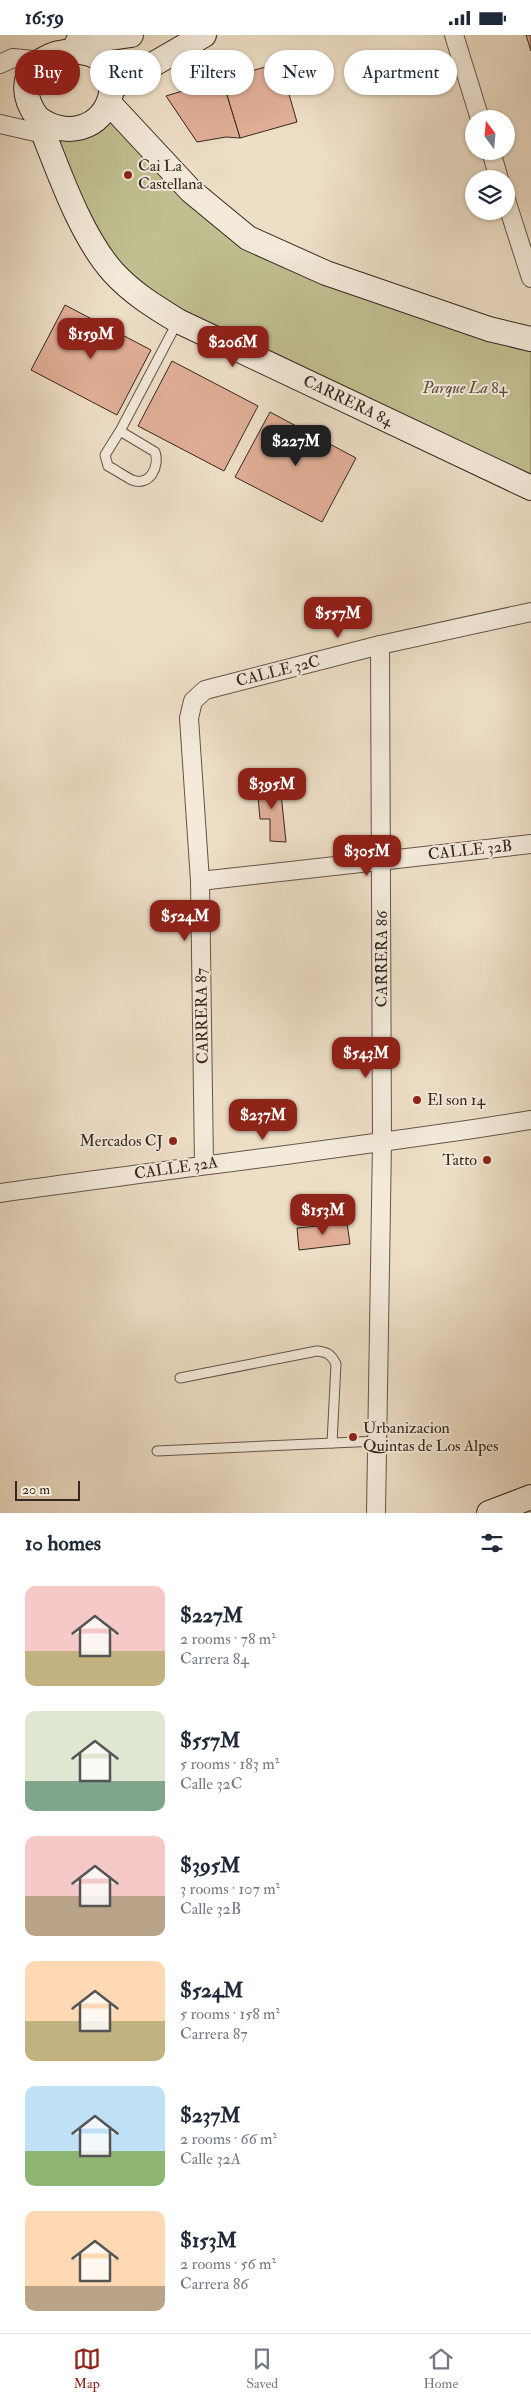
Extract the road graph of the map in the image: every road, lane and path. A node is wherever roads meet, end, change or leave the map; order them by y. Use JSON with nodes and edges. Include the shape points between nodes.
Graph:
{"nodes":[{"id":1,"x":131,"y":35,"type":"edge"},
{"id":2,"x":204,"y":35,"type":"edge"},
{"id":3,"x":454,"y":35,"type":"edge"},
{"id":4,"x":66,"y":40,"type":"edge"},
{"id":5,"x":38,"y":49,"type":"edge"},
{"id":6,"x":93,"y":50,"type":"edge"},
{"id":7,"x":161,"y":63,"type":"edge"},
{"id":8,"x":0,"y":64,"type":"edge"},
{"id":9,"x":111,"y":95,"type":"joint"},
{"id":10,"x":477,"y":110,"type":"edge"},
{"id":11,"x":0,"y":123,"type":"edge"},
{"id":12,"x":40,"y":126,"type":"junction"},
{"id":13,"x":512,"y":220,"type":"edge"},
{"id":14,"x":531,"y":278,"type":"edge"},
{"id":15,"x":178,"y":321,"type":"junction"},
{"id":16,"x":531,"y":339,"type":"edge"},
{"id":17,"x":120,"y":431,"type":"junction"},
{"id":18,"x":531,"y":488,"type":"edge"},
{"id":19,"x":531,"y":612,"type":"edge"},
{"id":20,"x":380,"y":645,"type":"junction"},
{"id":21,"x":189,"y":718,"type":"joint"},
{"id":22,"x":531,"y":844,"type":"edge"},
{"id":23,"x":382,"y":859,"type":"junction"},
{"id":24,"x":200,"y":881,"type":"junction"},
{"id":25,"x":531,"y":1120,"type":"edge"},
{"id":26,"x":382,"y":1143,"type":"junction"},
{"id":27,"x":204,"y":1164,"type":"junction"},
{"id":28,"x":0,"y":1193,"type":"edge"},
{"id":29,"x":180,"y":1378,"type":"dead end"},
{"id":30,"x":378,"y":1441,"type":"junction"},
{"id":31,"x":332,"y":1443,"type":"junction"},
{"id":32,"x":157,"y":1451,"type":"dead end"},
{"id":33,"x":531,"y":1497,"type":"edge"},
{"id":34,"x":376,"y":1513,"type":"edge"},
{"id":35,"x":489,"y":1513,"type":"edge"}],
"edges":[{"from":1,"to":4,"type":"street"},
{"from":2,"to":7,"type":"street"},
{"from":3,"to":10,"type":"street"},
{"from":4,"to":5,"type":"street"},
{"from":4,"to":6,"type":"street"},
{"from":5,"to":8,"type":"street"},
{"from":5,"to":12,"type":"street","via":[[26,71],[24,89],[29,107]]},
{"from":9,"to":12,"type":"street","via":[[95,121],[77,129]]},
{"from":9,"to":16,"type":"street","via":[[191,191],[248,239],[326,273],[489,329]]},
{"from":11,"to":12,"type":"street"},
{"from":12,"to":15,"type":"street","name":"CARRERA 84","via":[[98,253],[142,299]]},
{"from":13,"to":14,"type":"street"},
{"from":15,"to":17,"type":"lane"},
{"from":15,"to":18,"type":"street","name":"CARRERA 84"},
{"from":17,"to":17,"type":"lane","via":[[155,451],[156,470],[147,479],[134,481],[108,466],[105,455]]},
{"from":19,"to":20,"type":"street","name":"CALLE 32C"},
{"from":20,"to":21,"type":"street","name":"CALLE 32C","via":[[205,690],[193,701]]},
{"from":20,"to":23,"type":"street","name":"CARRERA 86"},
{"from":21,"to":24,"type":"street","name":"CARRERA 87"},
{"from":22,"to":23,"type":"street","name":"CALLE 32B"},
{"from":23,"to":24,"type":"street","name":"CALLE 32B"},
{"from":23,"to":26,"type":"street","name":"CARRERA 86"},
{"from":24,"to":27,"type":"street","name":"CARRERA 87"},
{"from":25,"to":26,"type":"street","name":"CALLE 32A"},
{"from":26,"to":27,"type":"street","name":"CALLE 32A"},
{"from":26,"to":30,"type":"street","name":"CARRERA 86"},
{"from":27,"to":28,"type":"street","name":"CALLE 32A"},
{"from":29,"to":31,"type":"lane","via":[[317,1351],[326,1352],[336,1364]]},
{"from":30,"to":31,"type":"lane"},
{"from":30,"to":34,"type":"street","name":"CARRERA 86"},
{"from":31,"to":32,"type":"lane"},
{"from":33,"to":35,"type":"street"}]}
